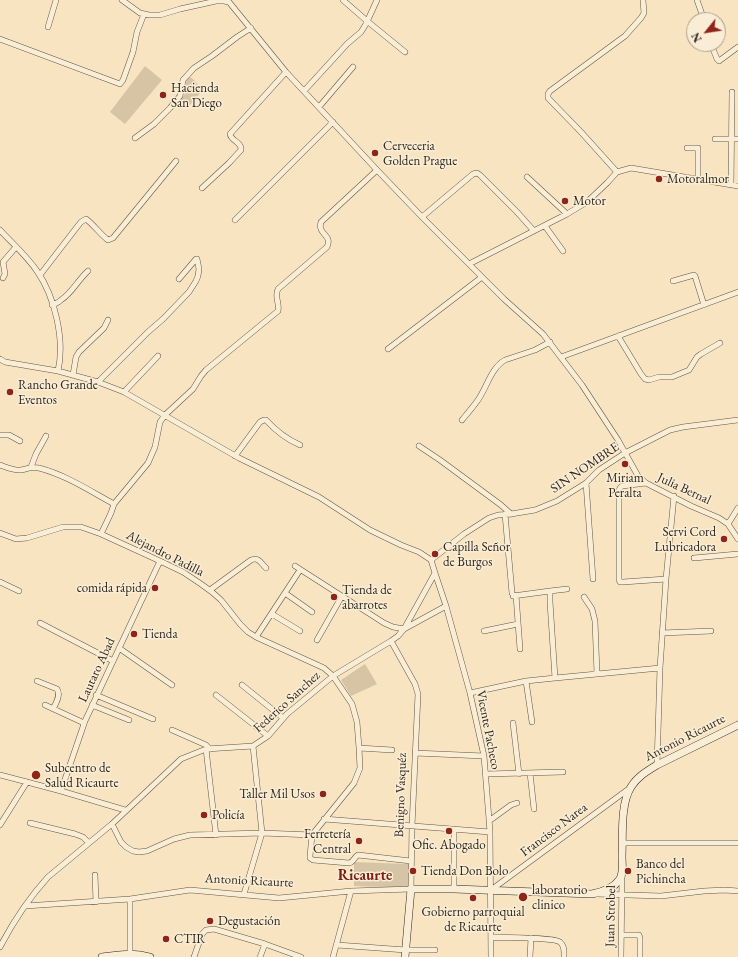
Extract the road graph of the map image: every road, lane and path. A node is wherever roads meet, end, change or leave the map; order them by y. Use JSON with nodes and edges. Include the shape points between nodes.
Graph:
{"nodes":[{"id":1,"x":56,"y":0,"type":"edge"},
{"id":2,"x":122,"y":0,"type":"edge"},
{"id":3,"x":343,"y":0,"type":"edge"},
{"id":4,"x":377,"y":0,"type":"edge"},
{"id":5,"x":643,"y":0,"type":"edge"},
{"id":6,"x":697,"y":0,"type":"edge"},
{"id":7,"x":701,"y":12,"type":"edge"},
{"id":8,"x":144,"y":14,"type":"junction"},
{"id":9,"x":368,"y":21,"type":"junction"},
{"id":10,"x":48,"y":27,"type":"dead end"},
{"id":11,"x":251,"y":28,"type":"junction"},
{"id":12,"x":0,"y":39,"type":"edge"},
{"id":13,"x":738,"y":47,"type":"edge"},
{"id":14,"x":405,"y":52,"type":"dead end"},
{"id":15,"x":715,"y":52,"type":"edge"},
{"id":16,"x":353,"y":67,"type":"dead end"},
{"id":17,"x":286,"y":72,"type":"junction"},
{"id":18,"x":304,"y":91,"type":"junction"},
{"id":19,"x":732,"y":92,"type":"dead end"},
{"id":20,"x":319,"y":107,"type":"junction"},
{"id":21,"x":333,"y":122,"type":"junction"},
{"id":22,"x":135,"y":138,"type":"dead end"},
{"id":23,"x":715,"y":139,"type":"dead end"},
{"id":24,"x":731,"y":139,"type":"junction"},
{"id":25,"x":738,"y":139,"type":"edge"},
{"id":26,"x":687,"y":148,"type":"dead end"},
{"id":27,"x":176,"y":161,"type":"dead end"},
{"id":28,"x":378,"y":170,"type":"junction"},
{"id":29,"x":617,"y":172,"type":"junction"},
{"id":30,"x":527,"y":177,"type":"dead end"},
{"id":31,"x":698,"y":179,"type":"junction"},
{"id":32,"x":731,"y":185,"type":"junction"},
{"id":33,"x":738,"y":186,"type":"edge"},
{"id":34,"x":202,"y":188,"type":"dead end"},
{"id":35,"x":567,"y":214,"type":"junction"},
{"id":36,"x":422,"y":216,"type":"junction"},
{"id":37,"x":235,"y":220,"type":"dead end"},
{"id":38,"x":544,"y":226,"type":"junction"},
{"id":39,"x":0,"y":230,"type":"edge"},
{"id":40,"x":534,"y":231,"type":"junction"},
{"id":41,"x":16,"y":247,"type":"junction"},
{"id":42,"x":563,"y":251,"type":"dead end"},
{"id":43,"x":469,"y":264,"type":"junction"},
{"id":44,"x":88,"y":271,"type":"dead end"},
{"id":45,"x":40,"y":275,"type":"junction"},
{"id":46,"x":482,"y":277,"type":"junction"},
{"id":47,"x":3,"y":278,"type":"dead end"},
{"id":48,"x":179,"y":279,"type":"dead end"},
{"id":49,"x":673,"y":281,"type":"dead end"},
{"id":50,"x":738,"y":292,"type":"edge"},
{"id":51,"x":52,"y":305,"type":"junction"},
{"id":52,"x":704,"y":305,"type":"junction"},
{"id":53,"x":108,"y":320,"type":"dead end"},
{"id":54,"x":618,"y":336,"type":"junction"},
{"id":55,"x":550,"y":342,"type":"junction"},
{"id":56,"x":720,"y":343,"type":"dead end"},
{"id":57,"x":388,"y":348,"type":"dead end"},
{"id":58,"x":158,"y":356,"type":"dead end"},
{"id":59,"x":561,"y":357,"type":"junction"},
{"id":60,"x":0,"y":359,"type":"edge"},
{"id":61,"x":58,"y":371,"type":"junction"},
{"id":62,"x":73,"y":375,"type":"junction"},
{"id":63,"x":98,"y":382,"type":"junction"},
{"id":64,"x":124,"y":392,"type":"junction"},
{"id":65,"x":165,"y":415,"type":"junction"},
{"id":66,"x":462,"y":420,"type":"dead end"},
{"id":67,"x":738,"y":420,"type":"edge"},
{"id":68,"x":0,"y":435,"type":"edge"},
{"id":69,"x":46,"y":436,"type":"dead end"},
{"id":70,"x":20,"y":441,"type":"dead end"},
{"id":71,"x":300,"y":445,"type":"dead end"},
{"id":72,"x":420,"y":446,"type":"dead end"},
{"id":73,"x":626,"y":453,"type":"junction"},
{"id":74,"x":235,"y":456,"type":"junction"},
{"id":75,"x":0,"y":465,"type":"edge"},
{"id":76,"x":31,"y":467,"type":"junction"},
{"id":77,"x":586,"y":483,"type":"junction"},
{"id":78,"x":646,"y":483,"type":"junction"},
{"id":79,"x":674,"y":496,"type":"junction"},
{"id":80,"x":114,"y":504,"type":"junction"},
{"id":81,"x":738,"y":508,"type":"edge"},
{"id":82,"x":508,"y":514,"type":"junction"},
{"id":83,"x":728,"y":524,"type":"junction"},
{"id":84,"x":0,"y":533,"type":"edge"},
{"id":85,"x":101,"y":534,"type":"junction"},
{"id":86,"x":738,"y":539,"type":"edge"},
{"id":87,"x":738,"y":554,"type":"edge"},
{"id":88,"x":694,"y":558,"type":"dead end"},
{"id":89,"x":431,"y":560,"type":"junction"},
{"id":90,"x":160,"y":561,"type":"junction"},
{"id":91,"x":295,"y":566,"type":"dead end"},
{"id":92,"x":266,"y":568,"type":"dead end"},
{"id":93,"x":300,"y":570,"type":"junction"},
{"id":94,"x":435,"y":573,"type":"junction"},
{"id":95,"x":592,"y":578,"type":"dead end"},
{"id":96,"x":666,"y":579,"type":"junction"},
{"id":97,"x":0,"y":582,"type":"edge"},
{"id":98,"x":7,"y":585,"type":"junction"},
{"id":99,"x":0,"y":587,"type":"edge"},
{"id":100,"x":567,"y":589,"type":"dead end"},
{"id":101,"x":210,"y":590,"type":"junction"},
{"id":102,"x":19,"y":591,"type":"dead end"},
{"id":103,"x":550,"y":591,"type":"junction"},
{"id":104,"x":285,"y":594,"type":"junction"},
{"id":105,"x":513,"y":595,"type":"junction"},
{"id":106,"x":342,"y":596,"type":"junction"},
{"id":107,"x":584,"y":598,"type":"dead end"},
{"id":108,"x":446,"y":606,"type":"junction"},
{"id":109,"x":312,"y":612,"type":"dead end"},
{"id":110,"x":272,"y":614,"type":"junction"},
{"id":111,"x":40,"y":624,"type":"dead end"},
{"id":112,"x":518,"y":624,"type":"junction"},
{"id":113,"x":404,"y":629,"type":"junction"},
{"id":114,"x":300,"y":631,"type":"dead end"},
{"id":115,"x":484,"y":631,"type":"dead end"},
{"id":116,"x":711,"y":631,"type":"dead end"},
{"id":117,"x":662,"y":633,"type":"junction"},
{"id":118,"x":256,"y":637,"type":"junction"},
{"id":119,"x":317,"y":640,"type":"dead end"},
{"id":120,"x":391,"y":641,"type":"junction"},
{"id":121,"x":119,"y":648,"type":"junction"},
{"id":122,"x":520,"y":649,"type":"dead end"},
{"id":123,"x":113,"y":660,"type":"junction"},
{"id":124,"x":660,"y":668,"type":"junction"},
{"id":125,"x":597,"y":674,"type":"junction"},
{"id":126,"x":333,"y":676,"type":"junction"},
{"id":127,"x":555,"y":678,"type":"junction"},
{"id":128,"x":37,"y":681,"type":"dead end"},
{"id":129,"x":526,"y":681,"type":"junction"},
{"id":130,"x":172,"y":685,"type":"dead end"},
{"id":131,"x":242,"y":685,"type":"dead end"},
{"id":132,"x":470,"y":693,"type":"junction"},
{"id":133,"x":96,"y":695,"type":"junction"},
{"id":134,"x":216,"y":695,"type":"dead end"},
{"id":135,"x":45,"y":705,"type":"dead end"},
{"id":136,"x":92,"y":706,"type":"junction"},
{"id":137,"x":53,"y":709,"type":"junction"},
{"id":138,"x":283,"y":718,"type":"junction"},
{"id":139,"x":153,"y":719,"type":"dead end"},
{"id":140,"x":129,"y":720,"type":"dead end"},
{"id":141,"x":532,"y":722,"type":"dead end"},
{"id":142,"x":84,"y":723,"type":"junction"},
{"id":143,"x":514,"y":724,"type":"dead end"},
{"id":144,"x":738,"y":724,"type":"edge"},
{"id":145,"x":172,"y":730,"type":"dead end"},
{"id":146,"x":268,"y":736,"type":"junction"},
{"id":147,"x":253,"y":746,"type":"junction"},
{"id":148,"x":359,"y":748,"type":"junction"},
{"id":149,"x":208,"y":749,"type":"junction"},
{"id":150,"x":392,"y":750,"type":"dead end"},
{"id":151,"x":415,"y":753,"type":"junction"},
{"id":152,"x":484,"y":756,"type":"junction"},
{"id":153,"x":656,"y":765,"type":"junction"},
{"id":154,"x":563,"y":772,"type":"dead end"},
{"id":155,"x":530,"y":773,"type":"junction"},
{"id":156,"x":486,"y":774,"type":"junction"},
{"id":157,"x":519,"y":774,"type":"junction"},
{"id":158,"x":0,"y":775,"type":"edge"},
{"id":159,"x":27,"y":782,"type":"junction"},
{"id":160,"x":630,"y":788,"type":"junction"},
{"id":161,"x":61,"y":791,"type":"junction"},
{"id":162,"x":517,"y":803,"type":"dead end"},
{"id":163,"x":534,"y":809,"type":"dead end"},
{"id":164,"x":125,"y":810,"type":"junction"},
{"id":165,"x":324,"y":819,"type":"junction"},
{"id":166,"x":489,"y":821,"type":"junction"},
{"id":167,"x":30,"y":823,"type":"dead end"},
{"id":168,"x":112,"y":824,"type":"junction"},
{"id":169,"x":0,"y":825,"type":"edge"},
{"id":170,"x":412,"y":826,"type":"junction"},
{"id":171,"x":454,"y":829,"type":"junction"},
{"id":172,"x":490,"y":832,"type":"junction"},
{"id":173,"x":262,"y":833,"type":"junction"},
{"id":174,"x":216,"y":835,"type":"junction"},
{"id":175,"x":312,"y":835,"type":"junction"},
{"id":176,"x":89,"y":843,"type":"junction"},
{"id":177,"x":623,"y":843,"type":"junction"},
{"id":178,"x":738,"y":843,"type":"edge"},
{"id":179,"x":411,"y":861,"type":"junction"},
{"id":180,"x":622,"y":875,"type":"junction"},
{"id":181,"x":95,"y":876,"type":"dead end"},
{"id":182,"x":411,"y":889,"type":"junction"},
{"id":183,"x":454,"y":889,"type":"junction"},
{"id":184,"x":491,"y":890,"type":"junction"},
{"id":185,"x":351,"y":891,"type":"junction"},
{"id":186,"x":738,"y":891,"type":"edge"},
{"id":187,"x":244,"y":894,"type":"junction"},
{"id":188,"x":592,"y":894,"type":"junction"},
{"id":189,"x":622,"y":895,"type":"junction"},
{"id":190,"x":130,"y":900,"type":"junction"},
{"id":191,"x":96,"y":902,"type":"junction"},
{"id":192,"x":25,"y":906,"type":"junction"},
{"id":193,"x":622,"y":935,"type":"junction"},
{"id":194,"x":491,"y":937,"type":"junction"},
{"id":195,"x":531,"y":938,"type":"junction"},
{"id":196,"x":265,"y":944,"type":"junction"},
{"id":197,"x":337,"y":945,"type":"junction"},
{"id":198,"x":0,"y":947,"type":"edge"},
{"id":199,"x":435,"y":950,"type":"dead end"},
{"id":200,"x":130,"y":954,"type":"junction"},
{"id":201,"x":406,"y":954,"type":"edge"},
{"id":202,"x":102,"y":957,"type":"edge"},
{"id":203,"x":150,"y":957,"type":"edge"},
{"id":204,"x":194,"y":957,"type":"edge"},
{"id":205,"x":260,"y":957,"type":"edge"},
{"id":206,"x":301,"y":957,"type":"edge"},
{"id":207,"x":333,"y":957,"type":"edge"},
{"id":208,"x":491,"y":957,"type":"edge"},
{"id":209,"x":530,"y":957,"type":"edge"},
{"id":210,"x":564,"y":957,"type":"edge"},
{"id":211,"x":621,"y":957,"type":"edge"},
{"id":212,"x":640,"y":957,"type":"edge"}],
"edges":[{"from":1,"to":10,"type":"street"},
{"from":2,"to":8,"type":"street"},
{"from":3,"to":9,"type":"street"},
{"from":4,"to":9,"type":"street"},
{"from":5,"to":29,"type":"street","via":[[644,12],[625,36],[548,94],[548,98]]},
{"from":6,"to":7,"type":"street"},
{"from":8,"to":11,"type":"street","name":"Julia Bernal","via":[[160,16],[224,0],[234,7]]},
{"from":8,"to":12,"type":"street","via":[[124,80],[120,84]]},
{"from":9,"to":14,"type":"street"},
{"from":9,"to":18,"type":"street","via":[[361,32]]},
{"from":11,"to":17,"type":"street","name":"Julia Bernal"},
{"from":11,"to":22,"type":"street","via":[[194,68],[184,80],[180,96],[170,108]]},
{"from":13,"to":15,"type":"street","via":[[720,61]]},
{"from":16,"to":20,"type":"street"},
{"from":17,"to":18,"type":"street","name":"Julia Bernal"},
{"from":17,"to":34,"type":"street","via":[[230,134],[241,145],[241,150]]},
{"from":18,"to":20,"type":"street","name":"Julia Bernal"},
{"from":19,"to":24,"type":"street"},
{"from":20,"to":21,"type":"street","name":"Julia Bernal"},
{"from":21,"to":28,"type":"street","name":"Julia Bernal"},
{"from":21,"to":37,"type":"street"},
{"from":23,"to":24,"type":"street"},
{"from":24,"to":25,"type":"street"},
{"from":24,"to":32,"type":"street"},
{"from":26,"to":31,"type":"street","via":[[698,148]]},
{"from":27,"to":45,"type":"street","via":[[113,238],[108,240],[86,219],[77,226]]},
{"from":28,"to":36,"type":"street","name":"Julia Bernal"},
{"from":28,"to":65,"type":"street","via":[[321,222],[320,229],[329,243],[278,289],[278,311],[206,370],[193,388]]},
{"from":29,"to":31,"type":"street","via":[[631,168]]},
{"from":29,"to":35,"type":"street","via":[[587,202]]},
{"from":30,"to":35,"type":"street"},
{"from":31,"to":32,"type":"street"},
{"from":32,"to":33,"type":"street"},
{"from":35,"to":38,"type":"street"},
{"from":36,"to":40,"type":"street","via":[[477,173]]},
{"from":36,"to":43,"type":"street","name":"Julia Bernal"},
{"from":38,"to":40,"type":"street"},
{"from":38,"to":42,"type":"street"},
{"from":39,"to":41,"type":"street"},
{"from":40,"to":43,"type":"street"},
{"from":41,"to":45,"type":"street"},
{"from":41,"to":47,"type":"street","via":[[3,262]]},
{"from":43,"to":46,"type":"street","name":"Julia Bernal"},
{"from":44,"to":51,"type":"street","via":[[61,301]]},
{"from":45,"to":51,"type":"street"},
{"from":46,"to":55,"type":"street","name":"Julia Bernal"},
{"from":46,"to":57,"type":"street"},
{"from":48,"to":63,"type":"street","via":[[198,259],[198,276],[189,292]]},
{"from":49,"to":52,"type":"street","via":[[694,275]]},
{"from":50,"to":52,"type":"street"},
{"from":51,"to":61,"type":"street","via":[[59,326]]},
{"from":52,"to":54,"type":"street"},
{"from":53,"to":62,"type":"street","via":[[104,328],[79,352]]},
{"from":54,"to":56,"type":"street","via":[[641,374],[649,380],[672,377],[689,370],[697,357]]},
{"from":54,"to":59,"type":"street"},
{"from":55,"to":59,"type":"street","name":"Julia Bernal"},
{"from":55,"to":66,"type":"street","via":[[500,363],[478,400]]},
{"from":58,"to":64,"type":"street"},
{"from":59,"to":73,"type":"street","name":"Julia Bernal"},
{"from":60,"to":61,"type":"street"},
{"from":61,"to":62,"type":"street"},
{"from":62,"to":63,"type":"street"},
{"from":63,"to":64,"type":"street"},
{"from":64,"to":65,"type":"street"},
{"from":65,"to":74,"type":"street"},
{"from":65,"to":80,"type":"street","via":[[160,422],[155,447],[148,464]]},
{"from":67,"to":73,"type":"street","name":"SIN NOMBRE","via":[[670,430]]},
{"from":68,"to":70,"type":"street","via":[[9,435]]},
{"from":69,"to":76,"type":"street"},
{"from":71,"to":74,"type":"street","via":[[280,434],[264,420]]},
{"from":72,"to":82,"type":"street","via":[[478,488]]},
{"from":73,"to":77,"type":"street","name":"SIN NOMBRE","via":[[599,470]]},
{"from":73,"to":78,"type":"street","name":"Julia Bernal","via":[[638,476]]},
{"from":74,"to":89,"type":"street","via":[[319,497],[370,530]]},
{"from":75,"to":76,"type":"street","via":[[17,470]]},
{"from":76,"to":80,"type":"street","via":[[64,477]]},
{"from":77,"to":82,"type":"street","name":"SIN NOMBRE","via":[[543,507]]},
{"from":77,"to":95,"type":"street"},
{"from":78,"to":79,"type":"street","name":"Julia Bernal"},
{"from":78,"to":96,"type":"street","via":[[622,486],[619,490],[619,580],[623,582]]},
{"from":79,"to":83,"type":"street","name":"Julia Bernal"},
{"from":79,"to":96,"type":"street"},
{"from":80,"to":85,"type":"street"},
{"from":81,"to":83,"type":"street"},
{"from":82,"to":89,"type":"street","name":"SIN NOMBRE","via":[[489,518]]},
{"from":82,"to":105,"type":"street"},
{"from":83,"to":86,"type":"street","name":"Julia Bernal"},
{"from":84,"to":85,"type":"street","name":"Alejandro Padilla","via":[[16,539],[63,527],[75,527]]},
{"from":85,"to":90,"type":"street","name":"Alejandro Padilla"},
{"from":87,"to":88,"type":"street"},
{"from":89,"to":94,"type":"street","name":"Vicente Pacheco"},
{"from":90,"to":101,"type":"street","name":"Alejandro Padilla","via":[[183,572]]},
{"from":90,"to":121,"type":"street","name":"Lautaro Abad"},
{"from":91,"to":93,"type":"street"},
{"from":92,"to":101,"type":"street","via":[[258,560],[250,560]]},
{"from":93,"to":104,"type":"street"},
{"from":93,"to":106,"type":"street"},
{"from":94,"to":108,"type":"street","name":"Vicente Pacheco"},
{"from":94,"to":113,"type":"street"},
{"from":96,"to":117,"type":"street"},
{"from":97,"to":98,"type":"street"},
{"from":98,"to":99,"type":"street"},
{"from":98,"to":102,"type":"street"},
{"from":100,"to":103,"type":"street"},
{"from":101,"to":118,"type":"street","name":"Alejandro Padilla","via":[[240,624]]},
{"from":103,"to":105,"type":"street"},
{"from":103,"to":127,"type":"street"},
{"from":104,"to":109,"type":"street"},
{"from":104,"to":110,"type":"street"},
{"from":105,"to":112,"type":"street"},
{"from":106,"to":113,"type":"street","via":[[388,625]]},
{"from":106,"to":119,"type":"street"},
{"from":107,"to":125,"type":"street","via":[[592,609],[595,620]]},
{"from":108,"to":113,"type":"street","name":"Federico Sanchez"},
{"from":108,"to":132,"type":"street","name":"Vicente Pacheco"},
{"from":110,"to":114,"type":"street"},
{"from":110,"to":118,"type":"street"},
{"from":111,"to":123,"type":"street"},
{"from":112,"to":115,"type":"street"},
{"from":112,"to":122,"type":"street"},
{"from":113,"to":120,"type":"street","name":"Federico Sanchez"},
{"from":116,"to":117,"type":"street"},
{"from":117,"to":124,"type":"street"},
{"from":118,"to":126,"type":"street","name":"Alejandro Padilla","via":[[324,668]]},
{"from":120,"to":126,"type":"street","name":"Federico Sanchez"},
{"from":120,"to":151,"type":"street","name":"Benigno Vasquéz","via":[[417,689]]},
{"from":121,"to":123,"type":"street","name":"Lautaro Abad"},
{"from":121,"to":130,"type":"street"},
{"from":123,"to":133,"type":"street","name":"Lautaro Abad"},
{"from":124,"to":125,"type":"street"},
{"from":124,"to":153,"type":"street"},
{"from":125,"to":127,"type":"street"},
{"from":126,"to":138,"type":"street","name":"Federico Sanchez"},
{"from":126,"to":148,"type":"street","name":"Alejandro Padilla","via":[[352,704],[357,722]]},
{"from":127,"to":129,"type":"street"},
{"from":128,"to":137,"type":"street","via":[[59,692]]},
{"from":129,"to":132,"type":"street"},
{"from":129,"to":141,"type":"street"},
{"from":131,"to":138,"type":"street"},
{"from":132,"to":152,"type":"street","name":"Vicente Pacheco"},
{"from":133,"to":136,"type":"street","name":"Lautaro Abad"},
{"from":133,"to":139,"type":"street"},
{"from":134,"to":146,"type":"street"},
{"from":135,"to":137,"type":"street"},
{"from":136,"to":140,"type":"street"},
{"from":136,"to":142,"type":"street","name":"Lautaro Abad"},
{"from":137,"to":142,"type":"street"},
{"from":138,"to":146,"type":"street","name":"Federico Sanchez"},
{"from":142,"to":161,"type":"street","name":"Lautaro Abad"},
{"from":143,"to":157,"type":"street"},
{"from":144,"to":153,"type":"main road","name":"Antonio Ricaurte"},
{"from":145,"to":149,"type":"street","via":[[206,745]]},
{"from":146,"to":147,"type":"street","name":"Federico Sanchez"},
{"from":147,"to":149,"type":"street","name":"Federico Sanchez"},
{"from":147,"to":173,"type":"street"},
{"from":148,"to":150,"type":"street"},
{"from":148,"to":165,"type":"street","name":"Alejandro Padilla","via":[[360,768],[354,784]]},
{"from":149,"to":164,"type":"street","name":"Federico Sanchez","via":[[181,759]]},
{"from":149,"to":174,"type":"street"},
{"from":151,"to":152,"type":"street"},
{"from":151,"to":170,"type":"street","name":"Benigno Vasquéz"},
{"from":152,"to":156,"type":"street","name":"Vicente Pacheco"},
{"from":153,"to":160,"type":"main road","name":"Antonio Ricaurte","via":[[646,771]]},
{"from":154,"to":155,"type":"street"},
{"from":155,"to":157,"type":"street"},
{"from":155,"to":163,"type":"street"},
{"from":156,"to":157,"type":"street"},
{"from":156,"to":166,"type":"street","name":"Vicente Pacheco"},
{"from":158,"to":159,"type":"street"},
{"from":159,"to":161,"type":"street"},
{"from":159,"to":169,"type":"street"},
{"from":160,"to":177,"type":"main road","name":"Antonio Ricaurte","via":[[624,812]]},
{"from":160,"to":184,"type":"street","name":"Francisco Narea"},
{"from":161,"to":164,"type":"street"},
{"from":162,"to":166,"type":"street"},
{"from":164,"to":168,"type":"street","name":"Federico Sanchez"},
{"from":165,"to":170,"type":"street"},
{"from":165,"to":175,"type":"street","name":"Alejandro Padilla"},
{"from":166,"to":172,"type":"street","name":"Vicente Pacheco"},
{"from":167,"to":176,"type":"street","via":[[75,834]]},
{"from":168,"to":174,"type":"street","via":[[121,842],[133,851],[139,852],[182,836]]},
{"from":168,"to":176,"type":"street","name":"Federico Sanchez"},
{"from":170,"to":171,"type":"street"},
{"from":170,"to":179,"type":"street","name":"Benigno Vasquéz"},
{"from":171,"to":172,"type":"street"},
{"from":171,"to":183,"type":"street"},
{"from":172,"to":184,"type":"street","name":"Vicente Pacheco"},
{"from":173,"to":174,"type":"street"},
{"from":173,"to":175,"type":"street"},
{"from":173,"to":187,"type":"street"},
{"from":175,"to":179,"type":"street","via":[[310,858],[313,860],[349,863],[358,855]]},
{"from":176,"to":192,"type":"street","name":"Federico Sanchez","via":[[48,877]]},
{"from":177,"to":178,"type":"street"},
{"from":177,"to":180,"type":"main road","name":"Antonio Ricaurte"},
{"from":179,"to":182,"type":"street","name":"Benigno Vasquéz"},
{"from":180,"to":188,"type":"main road","name":"Antonio Ricaurte","via":[[611,888]]},
{"from":180,"to":189,"type":"street","name":"Juan Strobel"},
{"from":181,"to":191,"type":"street"},
{"from":182,"to":183,"type":"main road","name":"Antonio Ricaurte"},
{"from":182,"to":185,"type":"street","name":"Antonio Ricaurte"},
{"from":182,"to":201,"type":"main road","name":"Benigno Vasquéz"},
{"from":183,"to":184,"type":"main road","name":"Antonio Ricaurte"},
{"from":184,"to":188,"type":"main road","name":"Antonio Ricaurte"},
{"from":184,"to":194,"type":"street","name":"Vicente Pacheco"},
{"from":185,"to":187,"type":"street","name":"Antonio Ricaurte","via":[[279,898]]},
{"from":185,"to":197,"type":"street"},
{"from":186,"to":189,"type":"street","name":"Antonio Ricaurte","via":[[704,890],[661,896]]},
{"from":187,"to":190,"type":"street","name":"Antonio Ricaurte","via":[[190,890]]},
{"from":188,"to":189,"type":"street","name":"Antonio Ricaurte"},
{"from":189,"to":193,"type":"street","name":"Juan Strobel"},
{"from":190,"to":191,"type":"street","name":"Antonio Ricaurte"},
{"from":190,"to":200,"type":"street"},
{"from":191,"to":192,"type":"street","name":"Antonio Ricaurte"},
{"from":192,"to":198,"type":"street","name":"Federico Sanchez"},
{"from":193,"to":211,"type":"street","name":"Juan Strobel"},
{"from":193,"to":212,"type":"street","via":[[639,935]]},
{"from":194,"to":195,"type":"street"},
{"from":194,"to":208,"type":"street","name":"Vicente Pacheco"},
{"from":195,"to":209,"type":"street"},
{"from":195,"to":210,"type":"street","via":[[559,941],[564,948]]},
{"from":196,"to":204,"type":"street","via":[[214,928],[202,934]]},
{"from":196,"to":205,"type":"street"},
{"from":196,"to":206,"type":"street"},
{"from":197,"to":201,"type":"street"},
{"from":197,"to":207,"type":"street"},
{"from":199,"to":201,"type":"street"},
{"from":200,"to":202,"type":"main road"},
{"from":200,"to":203,"type":"main road"}]}
